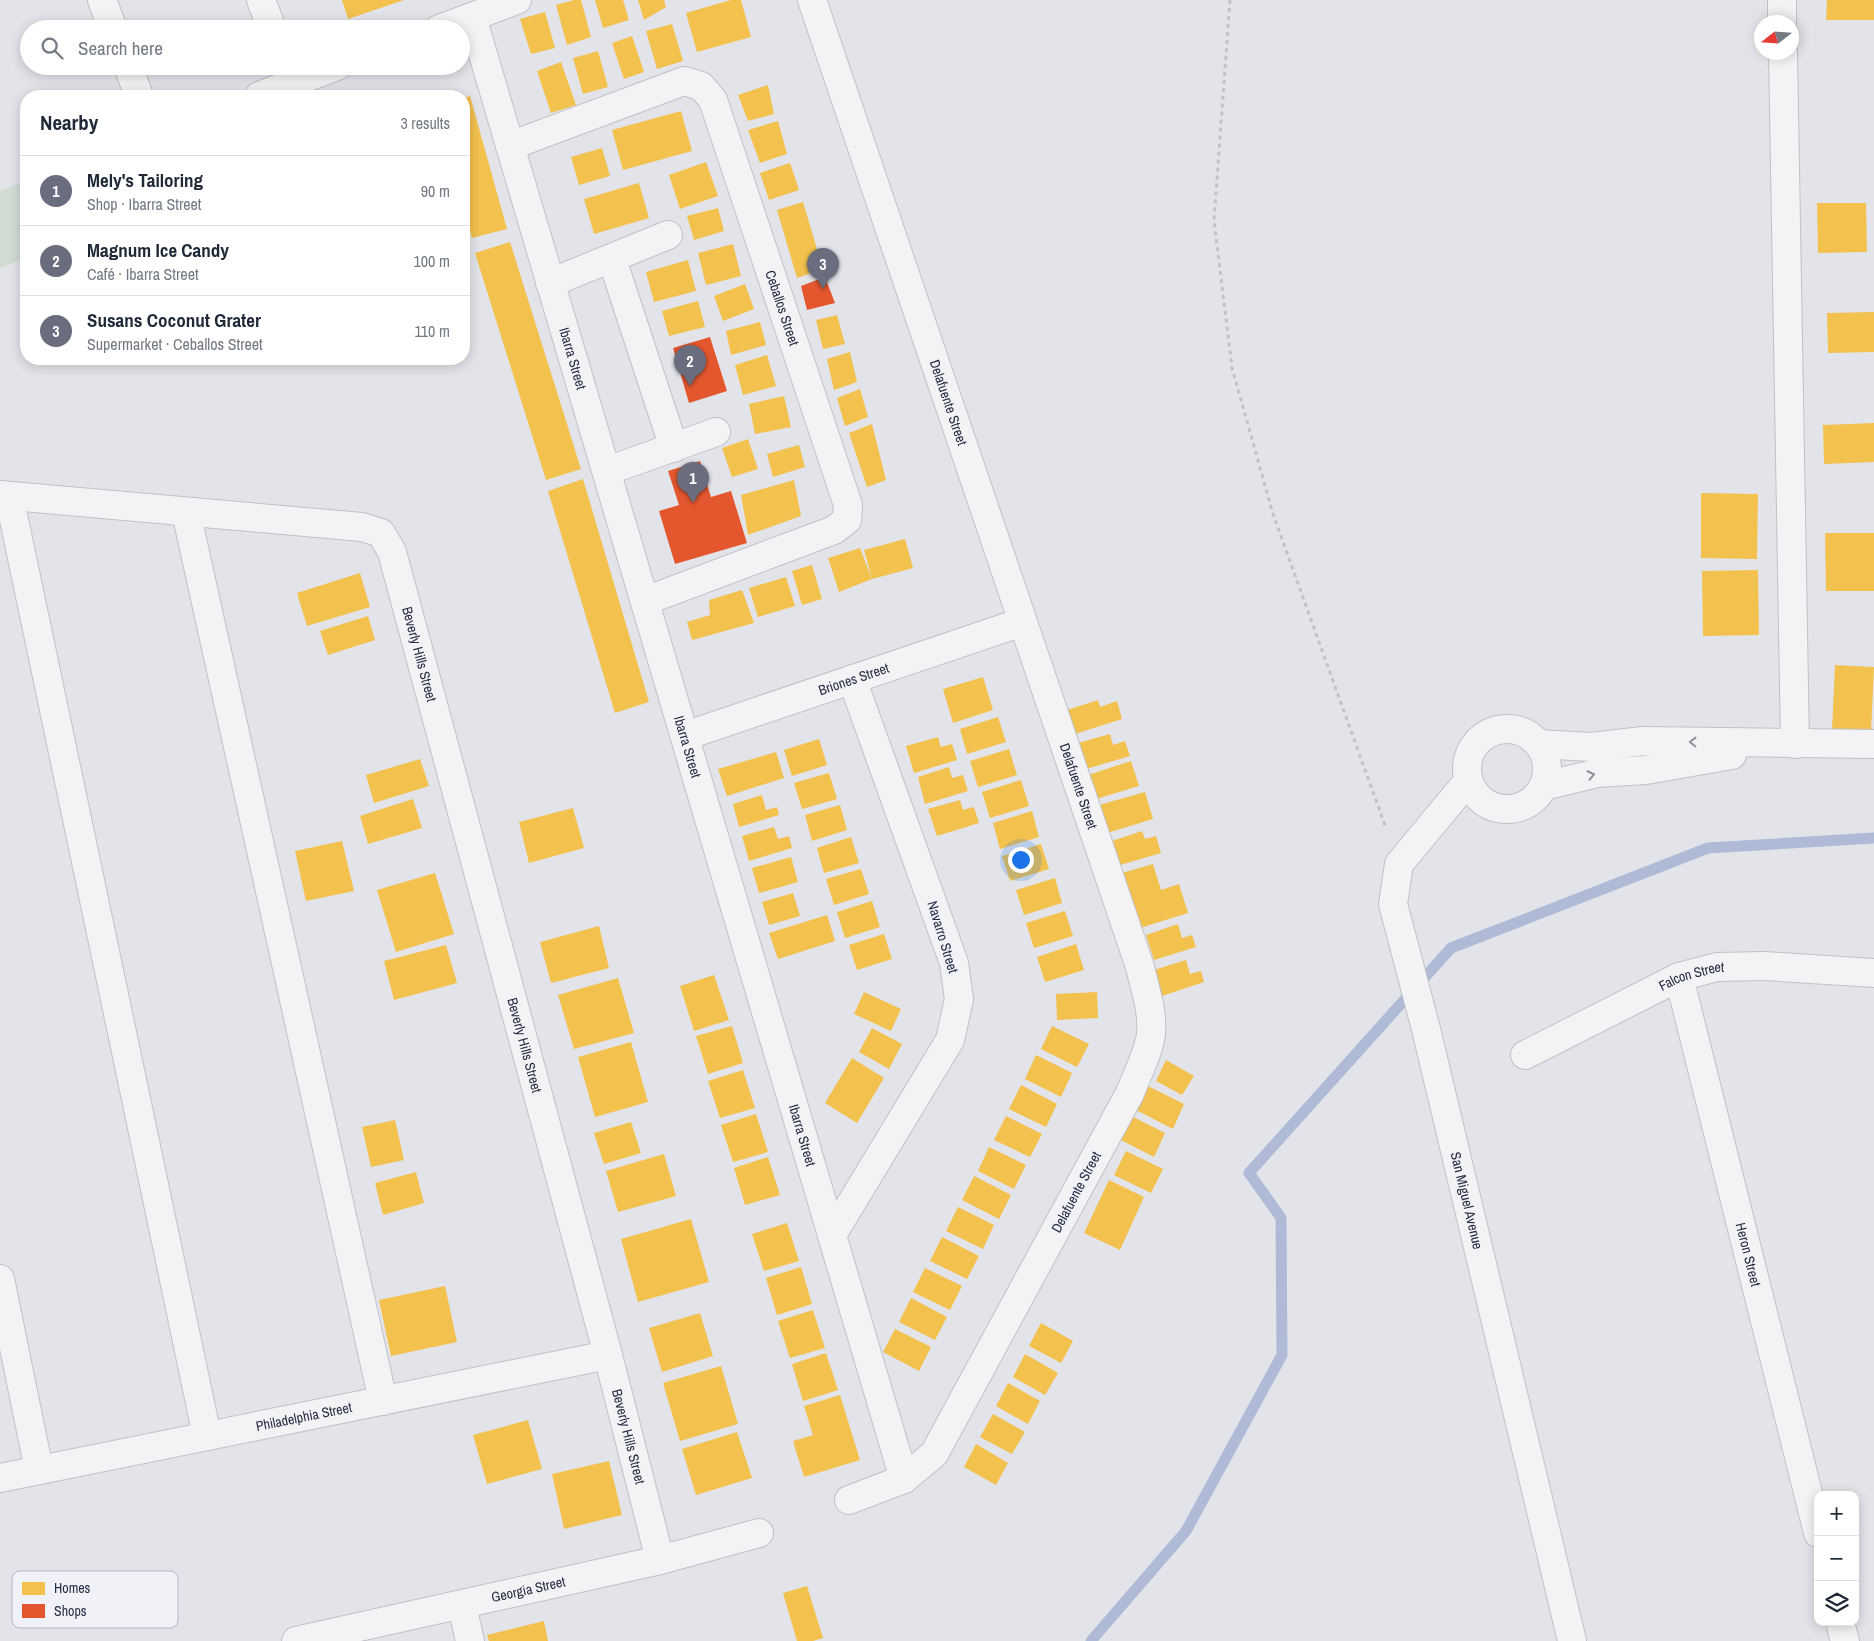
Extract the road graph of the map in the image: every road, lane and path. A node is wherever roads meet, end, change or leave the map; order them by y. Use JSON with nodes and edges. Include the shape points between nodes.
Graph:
{"nodes":[{"id":1,"x":102,"y":0,"type":"edge"},
{"id":2,"x":261,"y":0,"type":"edge"},
{"id":3,"x":517,"y":0,"type":"edge"},
{"id":4,"x":812,"y":0,"type":"edge"},
{"id":5,"x":1230,"y":0,"type":"edge"},
{"id":6,"x":1782,"y":0,"type":"edge"},
{"id":7,"x":1782,"y":15,"type":"edge"},
{"id":8,"x":472,"y":17,"type":"junction"},
{"id":9,"x":110,"y":20,"type":"edge"},
{"id":10,"x":269,"y":20,"type":"edge"},
{"id":11,"x":464,"y":20,"type":"edge"},
{"id":12,"x":1783,"y":60,"type":"edge"},
{"id":13,"x":131,"y":75,"type":"edge"},
{"id":14,"x":289,"y":75,"type":"edge"},
{"id":15,"x":137,"y":90,"type":"edge"},
{"id":16,"x":267,"y":90,"type":"edge"},
{"id":17,"x":510,"y":146,"type":"junction"},
{"id":18,"x":668,"y":236,"type":"dead end"},
{"id":19,"x":612,"y":259,"type":"junction"},
{"id":20,"x":550,"y":283,"type":"junction"},
{"id":21,"x":716,"y":432,"type":"dead end"},
{"id":22,"x":674,"y":448,"type":"junction"},
{"id":23,"x":607,"y":471,"type":"junction"},
{"id":24,"x":4,"y":496,"type":"edge"},
{"id":25,"x":186,"y":512,"type":"junction"},
{"id":26,"x":645,"y":601,"type":"junction"},
{"id":27,"x":1022,"y":622,"type":"junction"},
{"id":28,"x":852,"y":679,"type":"junction"},
{"id":29,"x":685,"y":736,"type":"junction"},
{"id":30,"x":1538,"y":744,"type":"junction"},
{"id":31,"x":1794,"y":744,"type":"junction"},
{"id":32,"x":1874,"y":744,"type":"edge"},
{"id":33,"x":1468,"y":781,"type":"junction"},
{"id":34,"x":1544,"y":786,"type":"junction"},
{"id":35,"x":1399,"y":864,"type":"junction"},
{"id":36,"x":1874,"y":973,"type":"edge"},
{"id":37,"x":1679,"y":978,"type":"junction"},
{"id":38,"x":1525,"y":1055,"type":"dead end"},
{"id":39,"x":832,"y":1235,"type":"junction"},
{"id":40,"x":0,"y":1279,"type":"edge"},
{"id":41,"x":608,"y":1355,"type":"junction"},
{"id":42,"x":383,"y":1401,"type":"junction"},
{"id":43,"x":207,"y":1436,"type":"junction"},
{"id":44,"x":39,"y":1470,"type":"junction"},
{"id":45,"x":0,"y":1478,"type":"edge"},
{"id":46,"x":904,"y":1478,"type":"junction"},
{"id":47,"x":850,"y":1500,"type":"dead end"},
{"id":48,"x":1814,"y":1517,"type":"edge"},
{"id":49,"x":759,"y":1533,"type":"dead end"},
{"id":50,"x":660,"y":1560,"type":"junction"},
{"id":51,"x":462,"y":1605,"type":"junction"},
{"id":52,"x":1841,"y":1626,"type":"edge"},
{"id":53,"x":296,"y":1641,"type":"edge"},
{"id":54,"x":470,"y":1641,"type":"edge"},
{"id":55,"x":1572,"y":1641,"type":"edge"},
{"id":56,"x":1845,"y":1641,"type":"edge"}],
"edges":[{"from":1,"to":9,"type":"street"},
{"from":2,"to":10,"type":"street"},
{"from":3,"to":8,"type":"street"},
{"from":4,"to":27,"type":"street","name":"Delafuente Street"},
{"from":5,"to":35,"type":"path","via":[[1214,220],[1232,368],[1273,514]]},
{"from":6,"to":7,"type":"street"},
{"from":8,"to":11,"type":"street"},
{"from":8,"to":17,"type":"street","name":"Ibarra Street"},
{"from":12,"to":31,"type":"street"},
{"from":13,"to":15,"type":"street"},
{"from":14,"to":16,"type":"street"},
{"from":17,"to":20,"type":"street","name":"Ibarra Street"},
{"from":17,"to":26,"type":"street","name":"Ceballos Street","via":[[684,81],[701,86],[713,100],[848,505],[847,520],[834,530]]},
{"from":18,"to":19,"type":"street"},
{"from":19,"to":20,"type":"street"},
{"from":19,"to":22,"type":"street"},
{"from":20,"to":23,"type":"street","name":"Ibarra Street"},
{"from":21,"to":22,"type":"street"},
{"from":22,"to":23,"type":"street"},
{"from":23,"to":26,"type":"street","name":"Ibarra Street"},
{"from":24,"to":25,"type":"street"},
{"from":24,"to":43,"type":"street"},
{"from":25,"to":41,"type":"street","name":"Beverly Hills Street","via":[[362,527],[381,533],[392,552]]},
{"from":25,"to":42,"type":"street"},
{"from":26,"to":29,"type":"street","name":"Ibarra Street"},
{"from":27,"to":28,"type":"street","name":"Briones Street"},
{"from":27,"to":46,"type":"street","name":"Delafuente Street","via":[[1140,967],[1149,1002],[1151,1034],[1130,1093],[934,1454]]},
{"from":28,"to":29,"type":"street","name":"Briones Street"},
{"from":28,"to":39,"type":"street","name":"Navarro Street","via":[[954,963],[959,999],[950,1040]]},
{"from":29,"to":39,"type":"street","name":"Ibarra Street"},
{"from":31,"to":30,"type":"street","one_way":true,"via":[[1643,741],[1591,747]]},
{"from":30,"to":33,"type":"street","via":[[1528,734],[1515,729],[1501,728],[1488,733],[1476,742],[1469,753]]},
{"from":30,"to":34,"type":"street","via":[[1546,757]]},
{"from":31,"to":32,"type":"street"},
{"from":34,"to":31,"type":"street","one_way":true,"via":[[1598,773],[1646,770]]},
{"from":33,"to":34,"type":"street","via":[[1474,793],[1485,803],[1511,810],[1525,806]]},
{"from":33,"to":35,"type":"street"},
{"from":35,"to":55,"type":"street","name":"San Miguel Avenue","via":[[1393,904]]},
{"from":36,"to":37,"type":"street","name":"Falcon Street","via":[[1764,966],[1717,967]]},
{"from":37,"to":38,"type":"street","name":"Falcon Street"},
{"from":37,"to":48,"type":"street","name":"Heron Street"},
{"from":39,"to":46,"type":"street","name":"Ibarra Street"},
{"from":40,"to":44,"type":"street"},
{"from":41,"to":42,"type":"street","name":"Philadelphia Street"},
{"from":41,"to":50,"type":"street","name":"Beverly Hills Street"},
{"from":42,"to":43,"type":"street","name":"Philadelphia Street"},
{"from":43,"to":44,"type":"street","name":"Philadelphia Street"},
{"from":44,"to":45,"type":"street","name":"Philadelphia Street"},
{"from":46,"to":47,"type":"street","name":"Delafuente Street"},
{"from":49,"to":50,"type":"street","name":"Georgia Street"},
{"from":50,"to":51,"type":"street","name":"Georgia Street"},
{"from":51,"to":53,"type":"street","name":"Georgia Street"},
{"from":51,"to":54,"type":"street"},
{"from":52,"to":56,"type":"street"}]}
